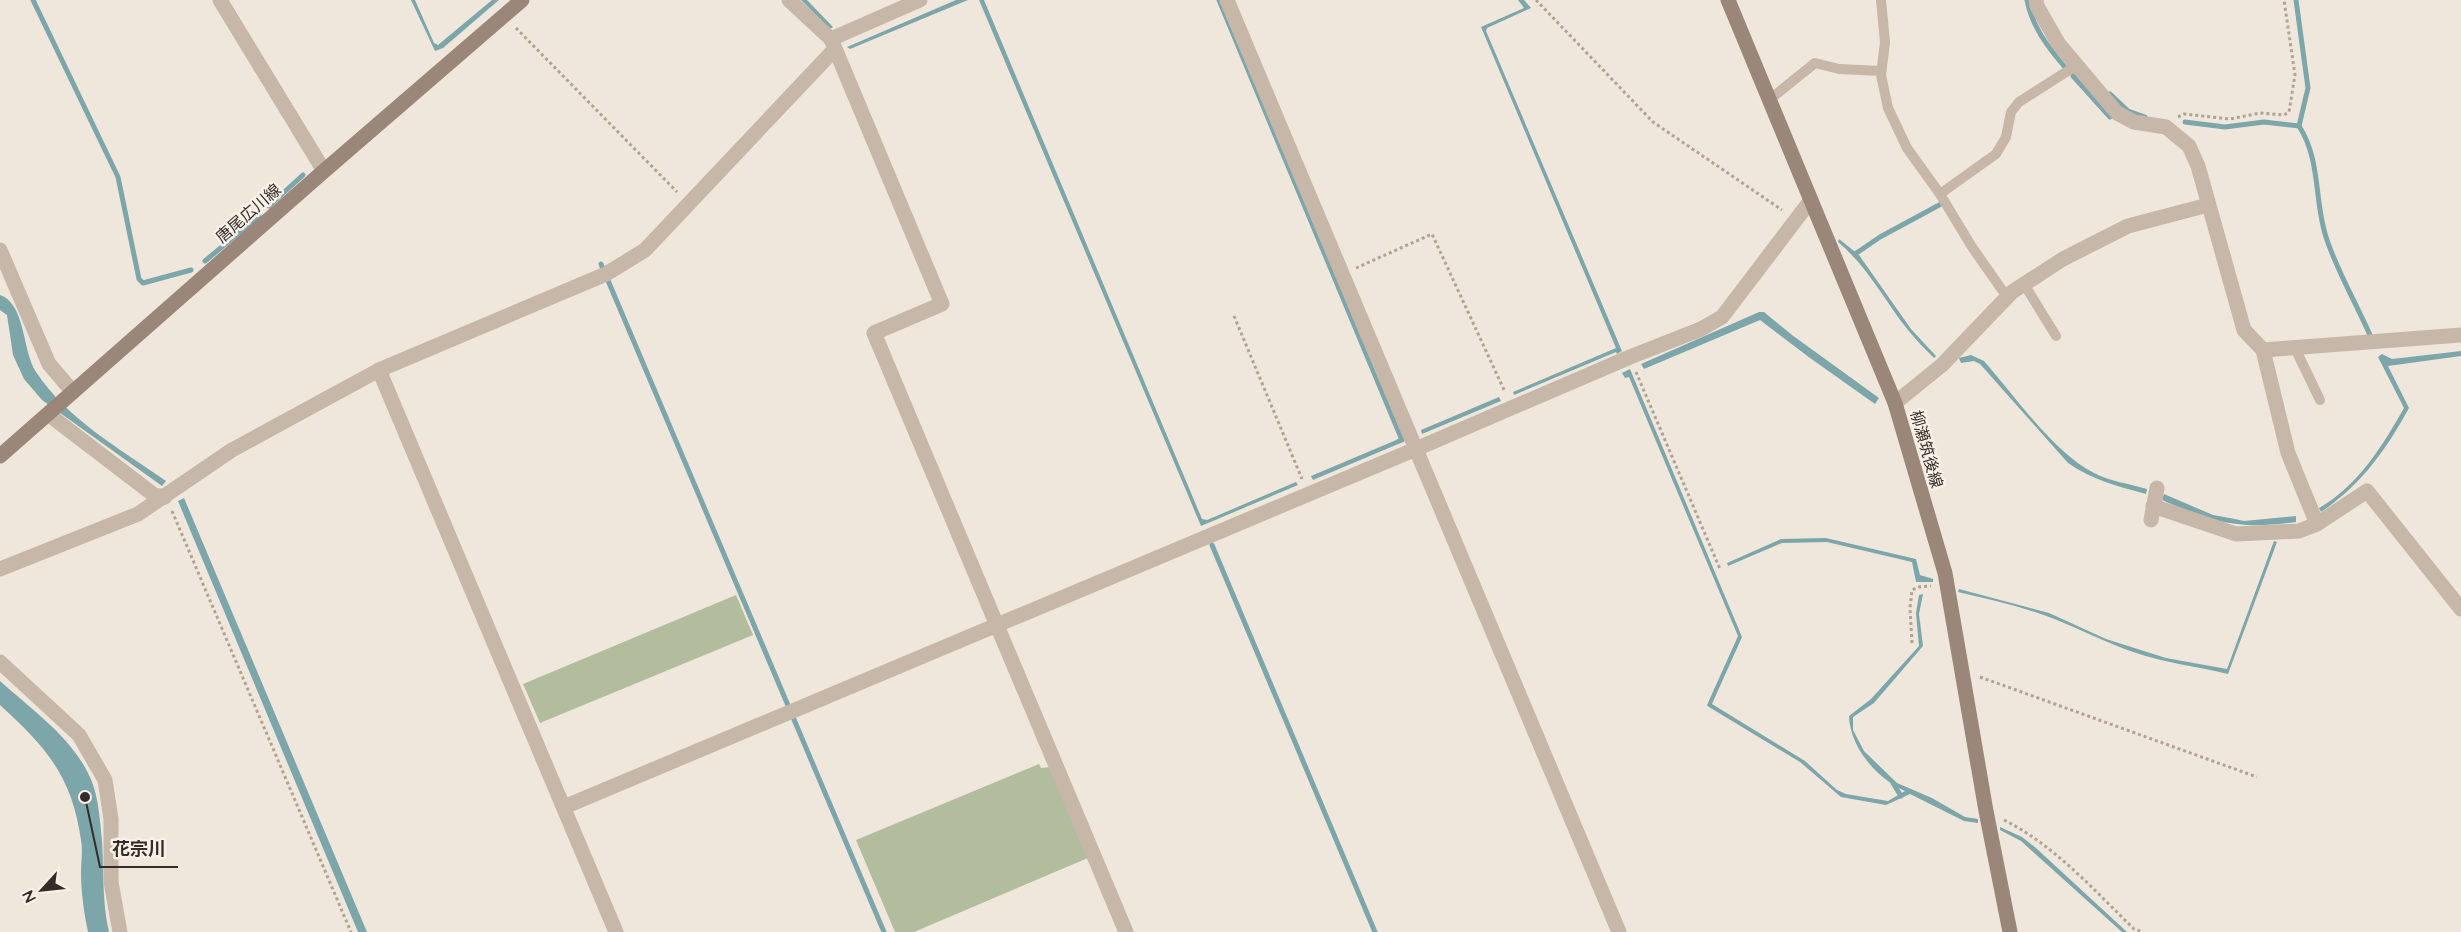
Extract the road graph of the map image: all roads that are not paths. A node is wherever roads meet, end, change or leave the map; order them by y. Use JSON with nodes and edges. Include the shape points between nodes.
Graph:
{"nodes":[{"id":1,"x":220,"y":0,"type":"edge"},
{"id":2,"x":522,"y":0,"type":"edge"},
{"id":3,"x":789,"y":0,"type":"edge"},
{"id":4,"x":920,"y":0,"type":"edge"},
{"id":5,"x":1227,"y":0,"type":"edge"},
{"id":6,"x":1728,"y":0,"type":"edge"},
{"id":7,"x":1881,"y":0,"type":"edge"},
{"id":8,"x":2036,"y":0,"type":"edge"},
{"id":9,"x":832,"y":44,"type":"junction"},
{"id":10,"x":2077,"y":65,"type":"junction"},
{"id":11,"x":1881,"y":72,"type":"junction"},
{"id":12,"x":1769,"y":100,"type":"junction"},
{"id":13,"x":324,"y":171,"type":"junction"},
{"id":14,"x":1940,"y":194,"type":"junction"},
{"id":15,"x":1811,"y":200,"type":"junction"},
{"id":16,"x":2208,"y":205,"type":"junction"},
{"id":17,"x":0,"y":250,"type":"edge"},
{"id":18,"x":2024,"y":284,"type":"junction"},
{"id":19,"x":2007,"y":297,"type":"junction"},
{"id":20,"x":2461,"y":335,"type":"edge"},
{"id":21,"x":2056,"y":336,"type":"dead end"},
{"id":22,"x":2295,"y":348,"type":"junction"},
{"id":23,"x":2263,"y":350,"type":"junction"},
{"id":24,"x":379,"y":370,"type":"junction"},
{"id":25,"x":69,"y":396,"type":"junction"},
{"id":26,"x":2320,"y":400,"type":"dead end"},
{"id":27,"x":1895,"y":403,"type":"junction"},
{"id":28,"x":49,"y":413,"type":"junction"},
{"id":29,"x":1416,"y":449,"type":"junction"},
{"id":30,"x":0,"y":456,"type":"edge"},
{"id":31,"x":2157,"y":488,"type":"dead end"},
{"id":32,"x":165,"y":497,"type":"junction"},
{"id":33,"x":2317,"y":524,"type":"junction"},
{"id":34,"x":0,"y":569,"type":"edge"},
{"id":35,"x":2461,"y":609,"type":"edge"},
{"id":36,"x":996,"y":626,"type":"junction"},
{"id":37,"x":0,"y":662,"type":"edge"},
{"id":38,"x":564,"y":807,"type":"junction"},
{"id":39,"x":120,"y":932,"type":"edge"},
{"id":40,"x":616,"y":932,"type":"edge"},
{"id":41,"x":1126,"y":932,"type":"edge"},
{"id":42,"x":1619,"y":932,"type":"edge"},
{"id":43,"x":2010,"y":932,"type":"edge"}],
"edges":[{"from":1,"to":13,"type":"street"},
{"from":2,"to":13,"type":"main road","name":"唐尾広川線"},
{"from":3,"to":9,"type":"street"},
{"from":4,"to":9,"type":"street"},
{"from":5,"to":29,"type":"street"},
{"from":6,"to":12,"type":"main road","name":"柳瀬筑後線"},
{"from":7,"to":11,"type":"lane","via":[[1885,42]]},
{"from":8,"to":10,"type":"street","via":[[2058,43]]},
{"from":9,"to":24,"type":"street","via":[[645,250],[606,274]]},
{"from":9,"to":36,"type":"street","via":[[942,304],[874,333]]},
{"from":10,"to":14,"type":"lane","via":[[2019,102],[2011,112],[2006,137],[1996,154]]},
{"from":10,"to":16,"type":"street","via":[[2117,113],[2134,122],[2166,127],[2189,146]]},
{"from":11,"to":12,"type":"lane","via":[[1815,63]]},
{"from":11,"to":14,"type":"lane","via":[[1888,108],[1902,138]]},
{"from":12,"to":15,"type":"main road","name":"柳瀬筑後線"},
{"from":13,"to":25,"type":"main road","name":"唐尾広川線"},
{"from":14,"to":19,"type":"lane"},
{"from":15,"to":27,"type":"main road","name":"柳瀬筑後線"},
{"from":15,"to":29,"type":"street","via":[[1722,317]]},
{"from":16,"to":18,"type":"street","via":[[2128,226]]},
{"from":16,"to":23,"type":"street","via":[[2244,330]]},
{"from":17,"to":25,"type":"street","via":[[49,364]]},
{"from":18,"to":19,"type":"street"},
{"from":18,"to":21,"type":"lane"},
{"from":19,"to":27,"type":"street","via":[[1942,364]]},
{"from":20,"to":22,"type":"street"},
{"from":22,"to":23,"type":"street"},
{"from":22,"to":26,"type":"lane"},
{"from":23,"to":33,"type":"street","via":[[2288,453]]},
{"from":24,"to":32,"type":"street","via":[[232,450]]},
{"from":24,"to":38,"type":"street"},
{"from":25,"to":28,"type":"main road","name":"唐尾広川線"},
{"from":27,"to":43,"type":"main road","name":"柳瀬筑後線","via":[[1947,585]]},
{"from":28,"to":30,"type":"main road","name":"唐尾広川線"},
{"from":28,"to":32,"type":"street","via":[[154,495]]},
{"from":29,"to":36,"type":"street"},
{"from":29,"to":42,"type":"street"},
{"from":31,"to":33,"type":"street","via":[[2152,513],[2236,534],[2299,531]]},
{"from":32,"to":34,"type":"street","via":[[138,514]]},
{"from":33,"to":35,"type":"street","via":[[2367,491]]},
{"from":36,"to":38,"type":"street"},
{"from":36,"to":41,"type":"street"},
{"from":37,"to":39,"type":"street","via":[[80,735],[105,780],[111,819],[111,882]]},
{"from":38,"to":40,"type":"street"}]}
